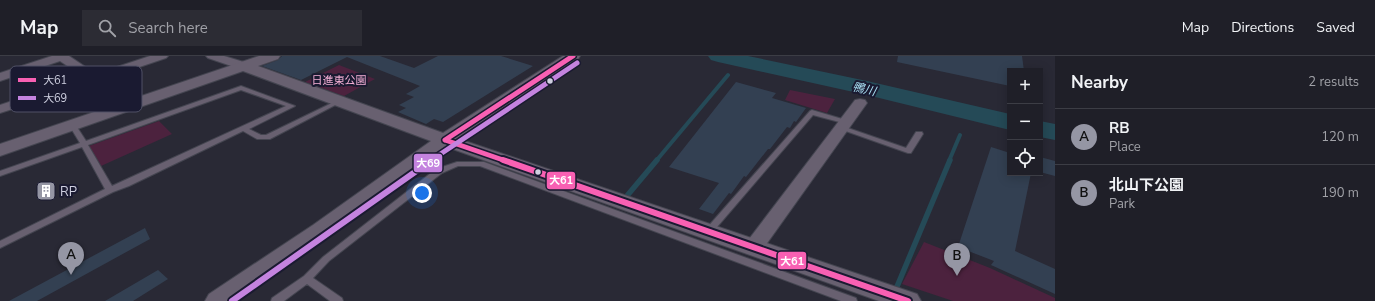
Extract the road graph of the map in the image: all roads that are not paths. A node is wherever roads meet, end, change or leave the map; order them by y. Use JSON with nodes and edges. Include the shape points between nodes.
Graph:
{"nodes":[{"id":1,"x":62,"y":56,"type":"edge"},
{"id":2,"x":162,"y":56,"type":"edge"},
{"id":3,"x":212,"y":56,"type":"edge"},
{"id":4,"x":273,"y":56,"type":"edge"},
{"id":5,"x":573,"y":56,"type":"edge"},
{"id":6,"x":32,"y":66,"type":"edge"},
{"id":7,"x":75,"y":66,"type":"edge"},
{"id":8,"x":132,"y":66,"type":"edge"},
{"id":9,"x":243,"y":66,"type":"junction"},
{"id":10,"x":10,"y":74,"type":"edge"},
{"id":11,"x":0,"y":77,"type":"edge"},
{"id":12,"x":142,"y":101,"type":"edge"},
{"id":13,"x":338,"y":102,"type":"junction"},
{"id":14,"x":860,"y":103,"type":"dead end"},
{"id":15,"x":10,"y":106,"type":"edge"},
{"id":16,"x":0,"y":109,"type":"edge"},
{"id":17,"x":110,"y":112,"type":"edge"},
{"id":18,"x":73,"y":125,"type":"junction"},
{"id":19,"x":844,"y":125,"type":"junction"},
{"id":20,"x":244,"y":129,"type":"junction"},
{"id":21,"x":919,"y":134,"type":"dead end"},
{"id":22,"x":445,"y":140,"type":"junction"},
{"id":23,"x":84,"y":144,"type":"junction"},
{"id":24,"x":0,"y":150,"type":"edge"},
{"id":25,"x":0,"y":174,"type":"edge"},
{"id":26,"x":110,"y":190,"type":"junction"},
{"id":27,"x":708,"y":232,"type":"junction"},
{"id":28,"x":0,"y":245,"type":"edge"},
{"id":29,"x":754,"y":248,"type":"junction"},
{"id":30,"x":307,"y":279,"type":"junction"},
{"id":31,"x":218,"y":301,"type":"edge"},
{"id":32,"x":276,"y":301,"type":"edge"},
{"id":33,"x":338,"y":301,"type":"edge"},
{"id":34,"x":852,"y":301,"type":"edge"},
{"id":35,"x":908,"y":301,"type":"edge"}],
"edges":[{"from":1,"to":6,"type":"street"},
{"from":1,"to":7,"type":"street"},
{"from":2,"to":8,"type":"street"},
{"from":3,"to":9,"type":"street"},
{"from":4,"to":9,"type":"street"},
{"from":5,"to":22,"type":"street"},
{"from":9,"to":12,"type":"street"},
{"from":9,"to":13,"type":"street"},
{"from":10,"to":11,"type":"street"},
{"from":13,"to":20,"type":"lane","via":[[267,137],[260,137]]},
{"from":13,"to":22,"type":"street"},
{"from":14,"to":19,"type":"street"},
{"from":15,"to":16,"type":"street"},
{"from":17,"to":18,"type":"street"},
{"from":18,"to":23,"type":"lane"},
{"from":18,"to":24,"type":"street"},
{"from":19,"to":21,"type":"lane","via":[[908,151]]},
{"from":19,"to":27,"type":"lane","via":[[812,112]]},
{"from":19,"to":29,"type":"street"},
{"from":20,"to":23,"type":"lane","via":[[292,106],[241,88]]},
{"from":20,"to":26,"type":"lane"},
{"from":22,"to":27,"type":"street"},
{"from":22,"to":31,"type":"street"},
{"from":23,"to":25,"type":"lane"},
{"from":23,"to":26,"type":"lane"},
{"from":26,"to":28,"type":"lane"},
{"from":27,"to":29,"type":"street"},
{"from":29,"to":35,"type":"street"},
{"from":30,"to":32,"type":"lane"},
{"from":30,"to":33,"type":"lane"},
{"from":30,"to":34,"type":"lane","via":[[326,259],[439,171],[457,164],[481,164]]}]}
